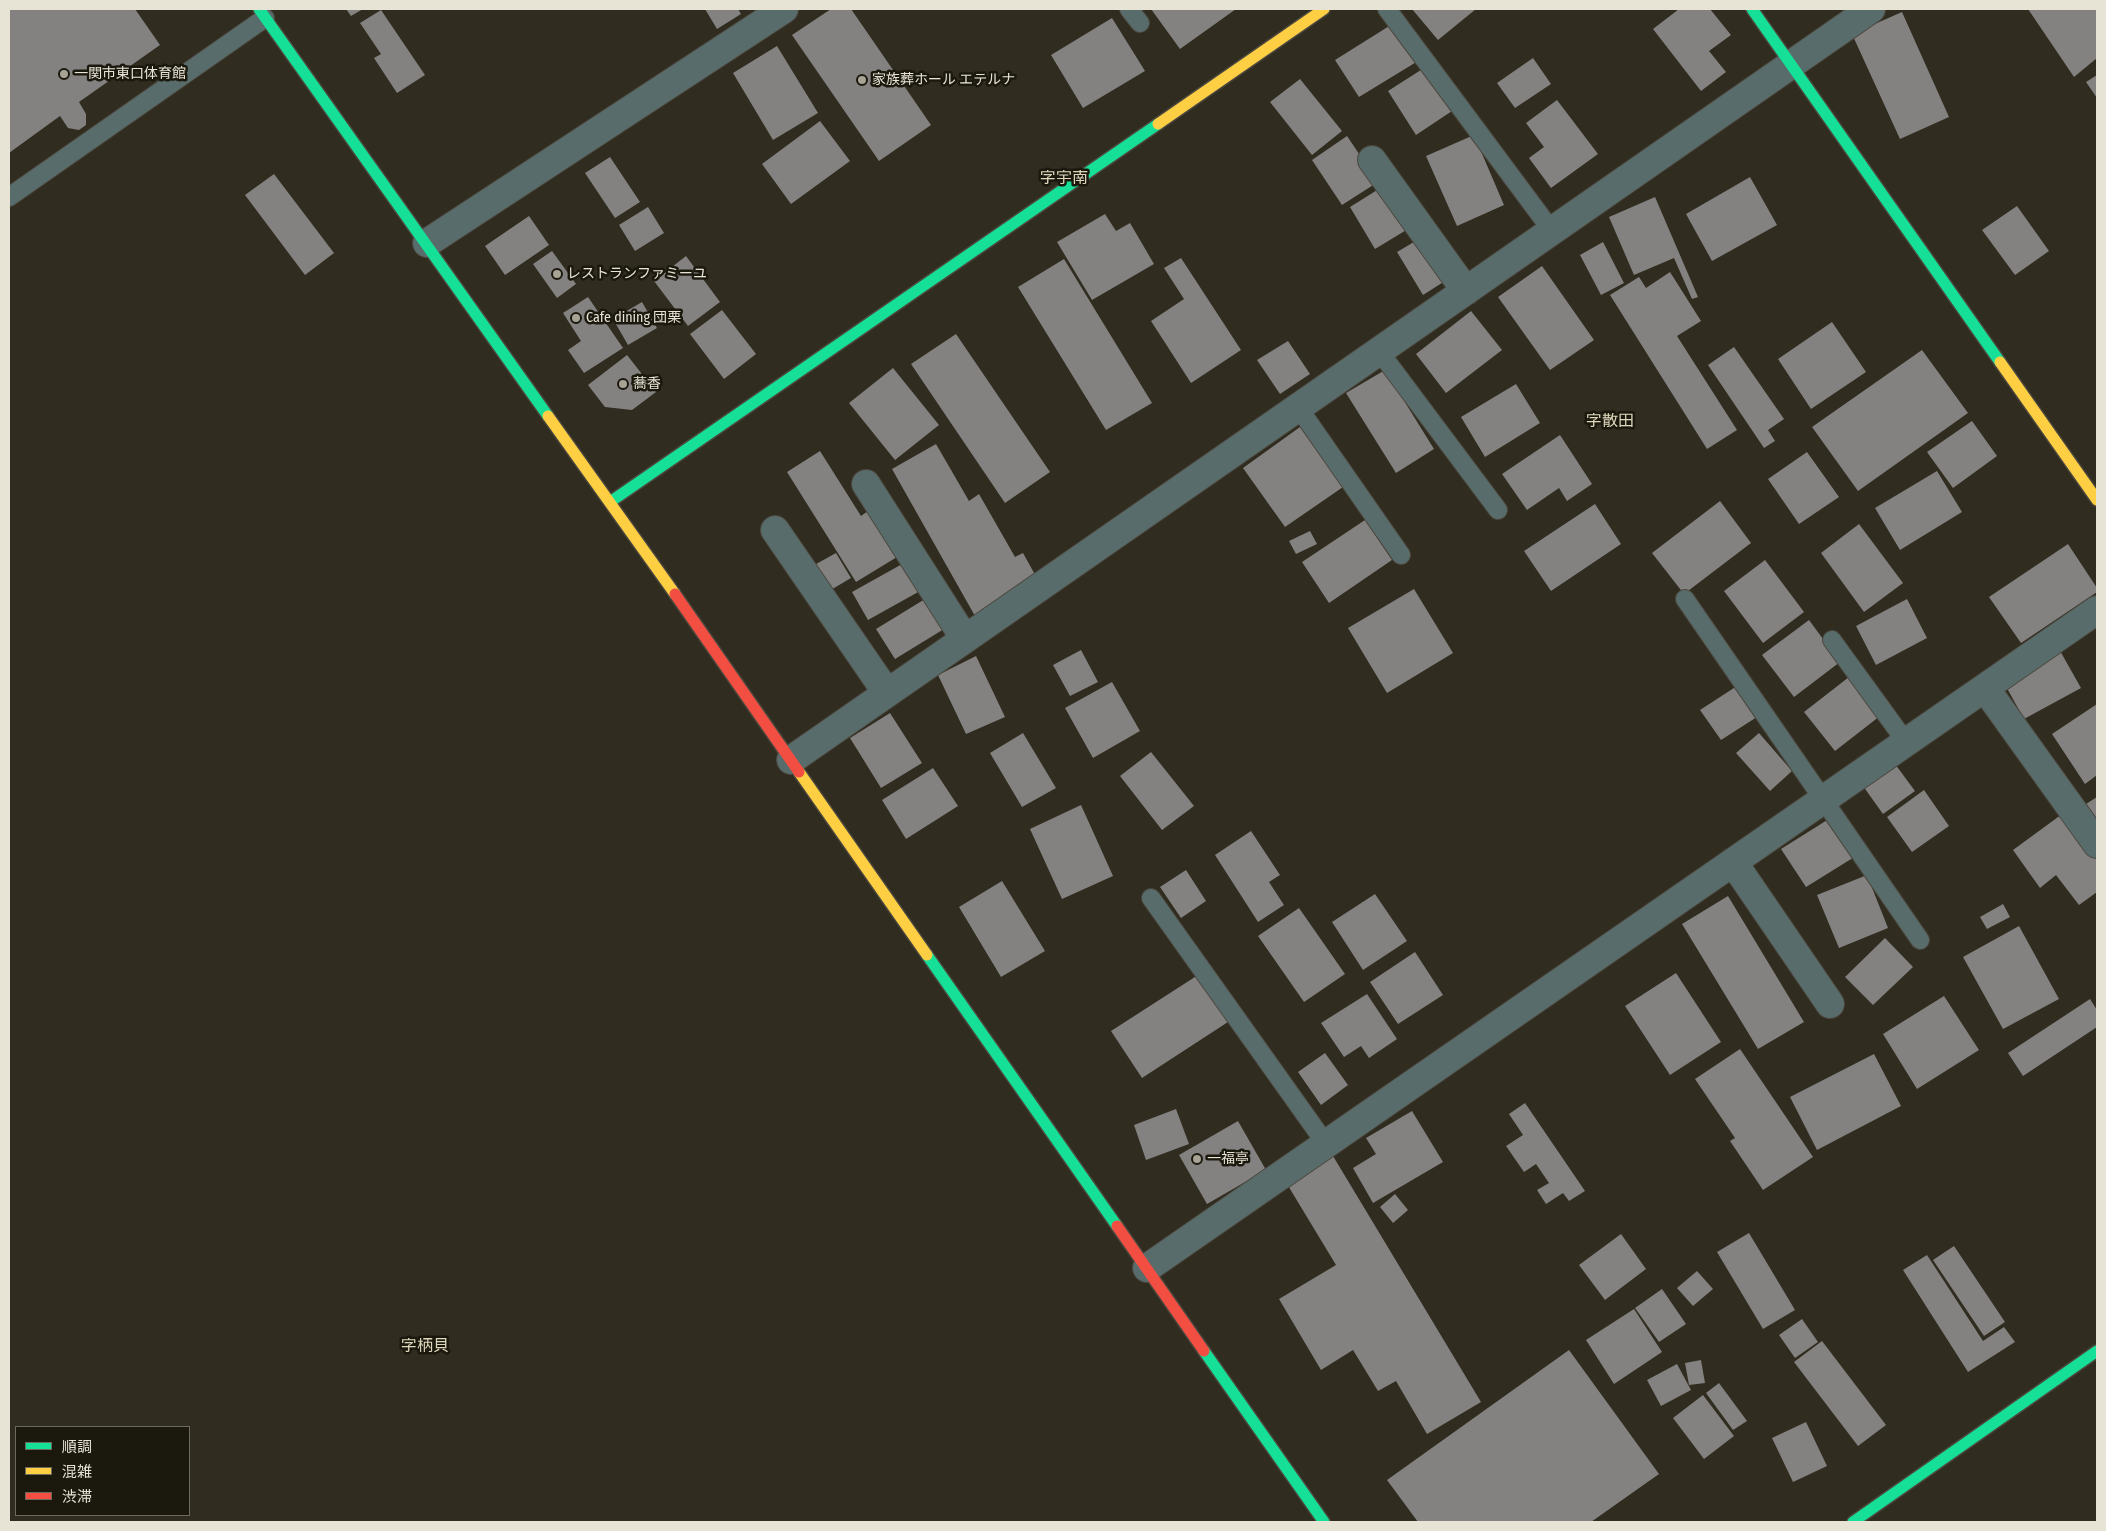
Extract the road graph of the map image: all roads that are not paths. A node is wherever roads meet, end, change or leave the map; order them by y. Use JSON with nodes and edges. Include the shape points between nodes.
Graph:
{"nodes":[{"id":1,"x":784,"y":9,"type":"edge"},
{"id":2,"x":1129,"y":9,"type":"edge"},
{"id":3,"x":1324,"y":9,"type":"edge"},
{"id":4,"x":1387,"y":9,"type":"edge"},
{"id":5,"x":1752,"y":9,"type":"edge"},
{"id":6,"x":1871,"y":9,"type":"edge"},
{"id":7,"x":262,"y":13,"type":"edge"},
{"id":8,"x":1140,"y":23,"type":"dead end"},
{"id":9,"x":1791,"y":65,"type":"junction"},
{"id":10,"x":1372,"y":160,"type":"dead end"},
{"id":11,"x":9,"y":197,"type":"edge"},
{"id":12,"x":1552,"y":231,"type":"junction"},
{"id":13,"x":427,"y":244,"type":"junction"},
{"id":14,"x":1466,"y":291,"type":"junction"},
{"id":15,"x":1379,"y":351,"type":"junction"},
{"id":16,"x":1298,"y":407,"type":"junction"},
{"id":17,"x":866,"y":484,"type":"dead end"},
{"id":18,"x":2097,"y":500,"type":"edge"},
{"id":19,"x":610,"y":502,"type":"junction"},
{"id":20,"x":1498,"y":510,"type":"dead end"},
{"id":21,"x":776,"y":530,"type":"dead end"},
{"id":22,"x":1401,"y":556,"type":"dead end"},
{"id":23,"x":1685,"y":598,"type":"dead end"},
{"id":24,"x":2097,"y":610,"type":"edge"},
{"id":25,"x":965,"y":639,"type":"junction"},
{"id":26,"x":1832,"y":640,"type":"dead end"},
{"id":27,"x":1985,"y":688,"type":"junction"},
{"id":28,"x":888,"y":693,"type":"junction"},
{"id":29,"x":1906,"y":742,"type":"junction"},
{"id":30,"x":791,"y":760,"type":"junction"},
{"id":31,"x":1822,"y":800,"type":"junction"},
{"id":32,"x":2097,"y":844,"type":"edge"},
{"id":33,"x":1732,"y":862,"type":"junction"},
{"id":34,"x":1151,"y":898,"type":"dead end"},
{"id":35,"x":1920,"y":940,"type":"dead end"},
{"id":36,"x":1830,"y":1004,"type":"dead end"},
{"id":37,"x":1326,"y":1144,"type":"junction"},
{"id":38,"x":1147,"y":1268,"type":"junction"},
{"id":39,"x":2097,"y":1351,"type":"edge"},
{"id":40,"x":1324,"y":1522,"type":"edge"},
{"id":41,"x":1852,"y":1522,"type":"edge"}],
"edges":[{"from":1,"to":13,"type":"street"},
{"from":2,"to":8,"type":"lane"},
{"from":3,"to":19,"type":"street"},
{"from":4,"to":12,"type":"lane"},
{"from":5,"to":9,"type":"street"},
{"from":6,"to":9,"type":"street"},
{"from":7,"to":11,"type":"lane"},
{"from":7,"to":13,"type":"street"},
{"from":9,"to":12,"type":"street"},
{"from":9,"to":18,"type":"street"},
{"from":10,"to":14,"type":"street"},
{"from":12,"to":14,"type":"street"},
{"from":13,"to":19,"type":"street"},
{"from":14,"to":15,"type":"street"},
{"from":15,"to":16,"type":"street"},
{"from":15,"to":20,"type":"lane"},
{"from":16,"to":22,"type":"lane"},
{"from":16,"to":25,"type":"street"},
{"from":17,"to":25,"type":"street"},
{"from":19,"to":30,"type":"street"},
{"from":21,"to":28,"type":"street"},
{"from":23,"to":31,"type":"lane"},
{"from":24,"to":27,"type":"street"},
{"from":25,"to":28,"type":"street"},
{"from":26,"to":29,"type":"lane"},
{"from":27,"to":29,"type":"street"},
{"from":27,"to":32,"type":"street"},
{"from":28,"to":30,"type":"street"},
{"from":29,"to":31,"type":"street"},
{"from":30,"to":38,"type":"street"},
{"from":31,"to":33,"type":"street"},
{"from":31,"to":35,"type":"lane"},
{"from":33,"to":36,"type":"street"},
{"from":33,"to":37,"type":"street"},
{"from":34,"to":37,"type":"lane"},
{"from":37,"to":38,"type":"street"},
{"from":38,"to":40,"type":"street"},
{"from":39,"to":41,"type":"street"}]}
